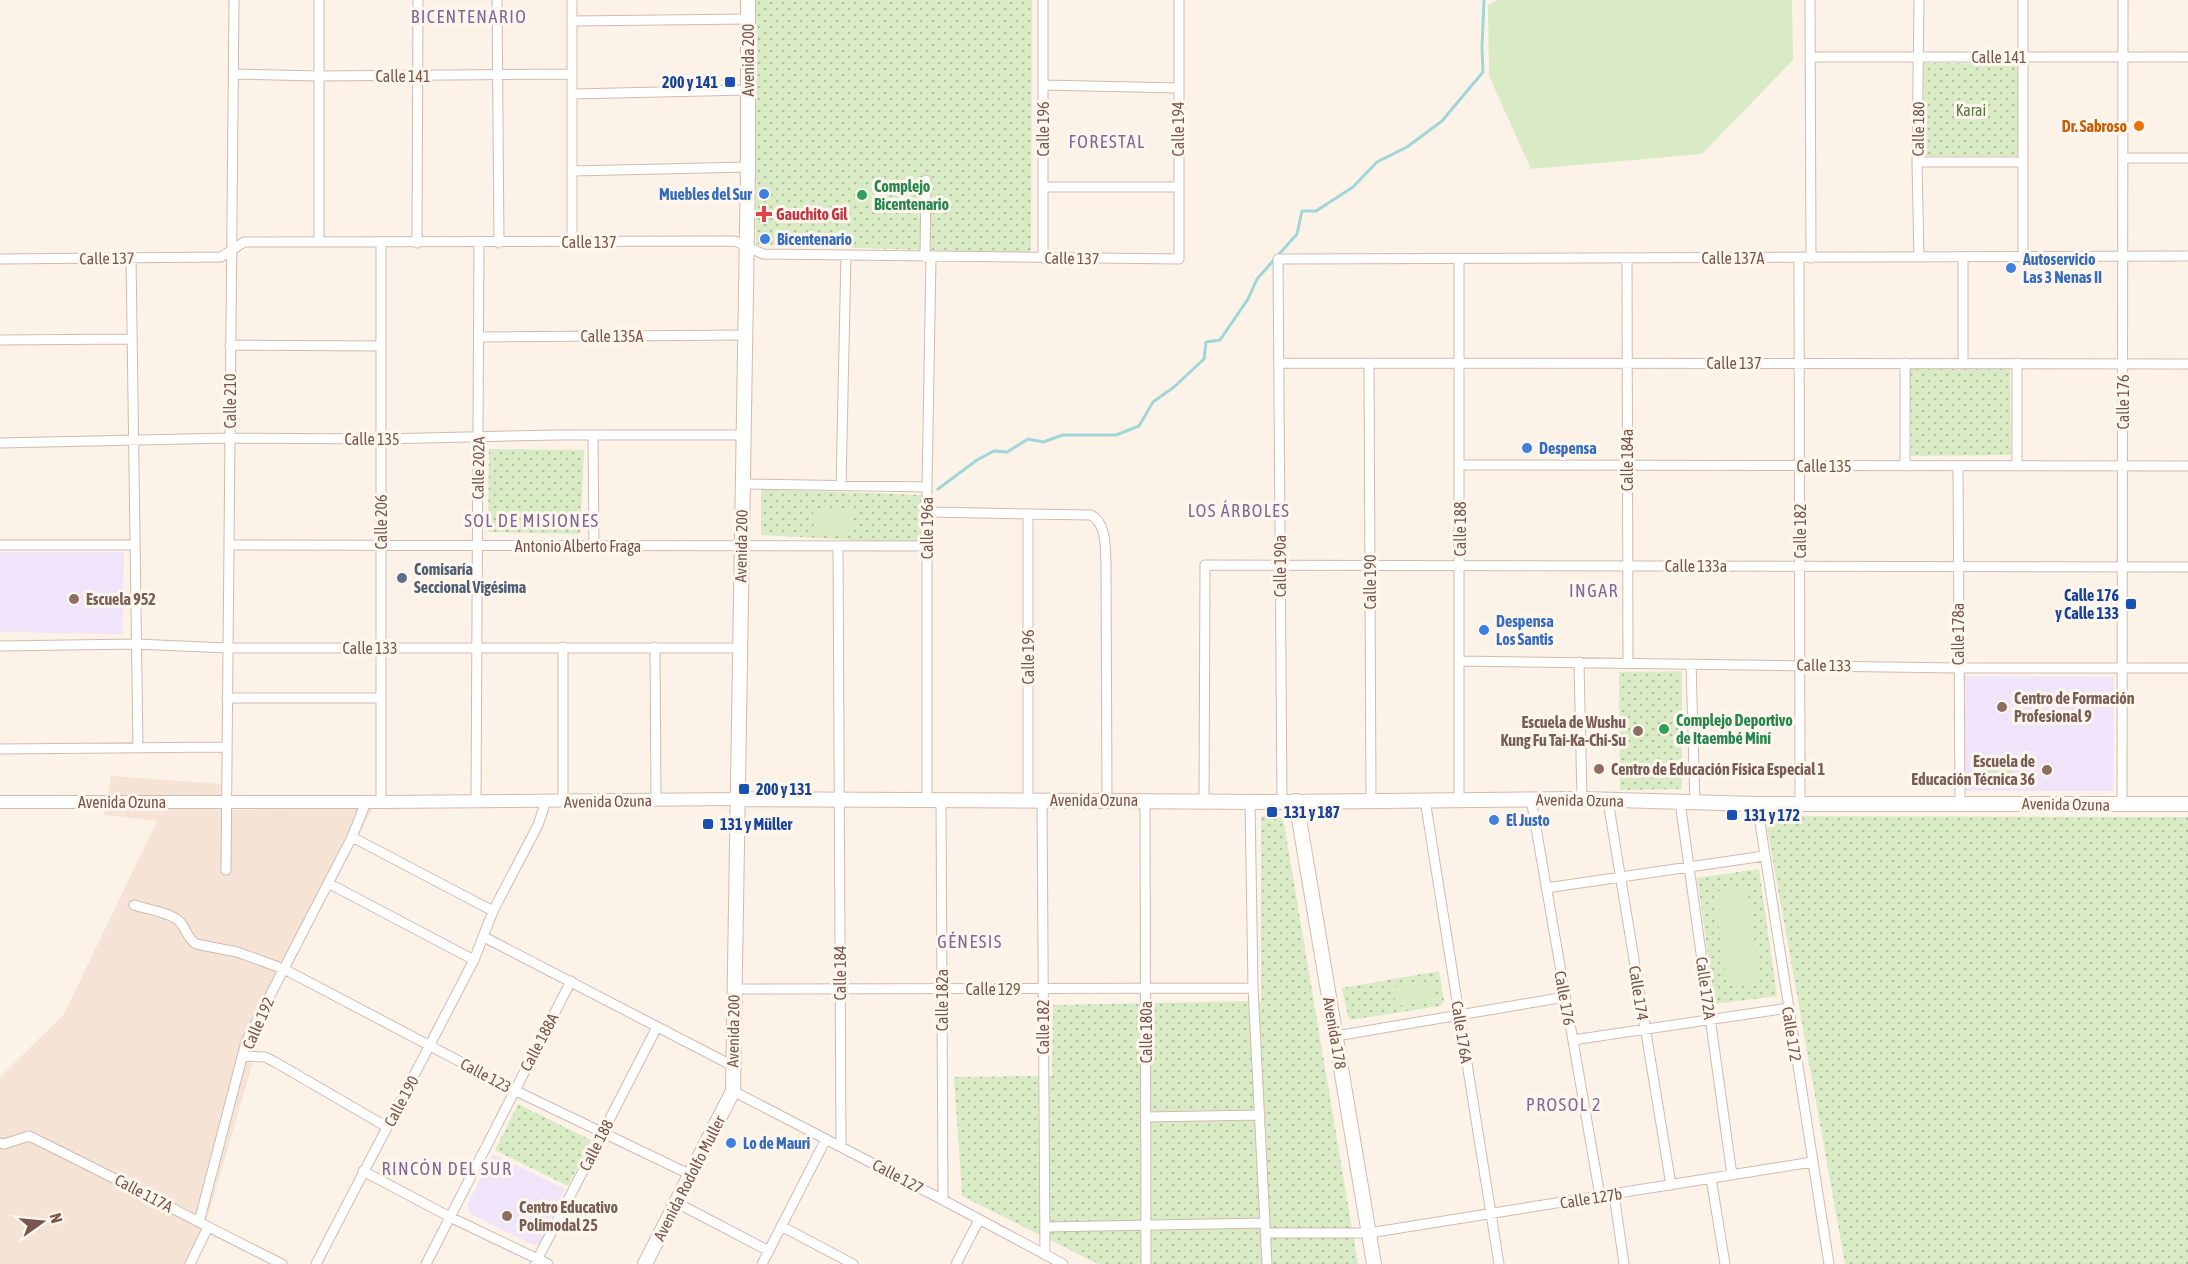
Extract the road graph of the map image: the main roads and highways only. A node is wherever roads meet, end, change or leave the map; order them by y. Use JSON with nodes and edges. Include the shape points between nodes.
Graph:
{"nodes":[{"id":1,"x":748,"y":0,"type":"edge"},
{"id":2,"x":737,"y":799,"type":"junction"},
{"id":3,"x":1289,"y":801,"type":"junction"},
{"id":4,"x":2188,"y":804,"type":"edge"},
{"id":5,"x":733,"y":1091,"type":"joint"},
{"id":6,"x":645,"y":1264,"type":"edge"},
{"id":7,"x":1374,"y":1264,"type":"edge"}],
"edges":[{"from":1,"to":2,"type":"main road","name":"Avenida 200"},
{"from":2,"to":3,"type":"main road","name":"Avenida Ozuna"},
{"from":2,"to":5,"type":"main road","name":"Avenida 200"},
{"from":3,"to":4,"type":"main road","name":"Avenida Ozuna"},
{"from":3,"to":7,"type":"main road","name":"Avenida 178","via":[[1336,1036]]},
{"from":5,"to":6,"type":"main road","name":"Avenida Rodolfo Muller"}]}
